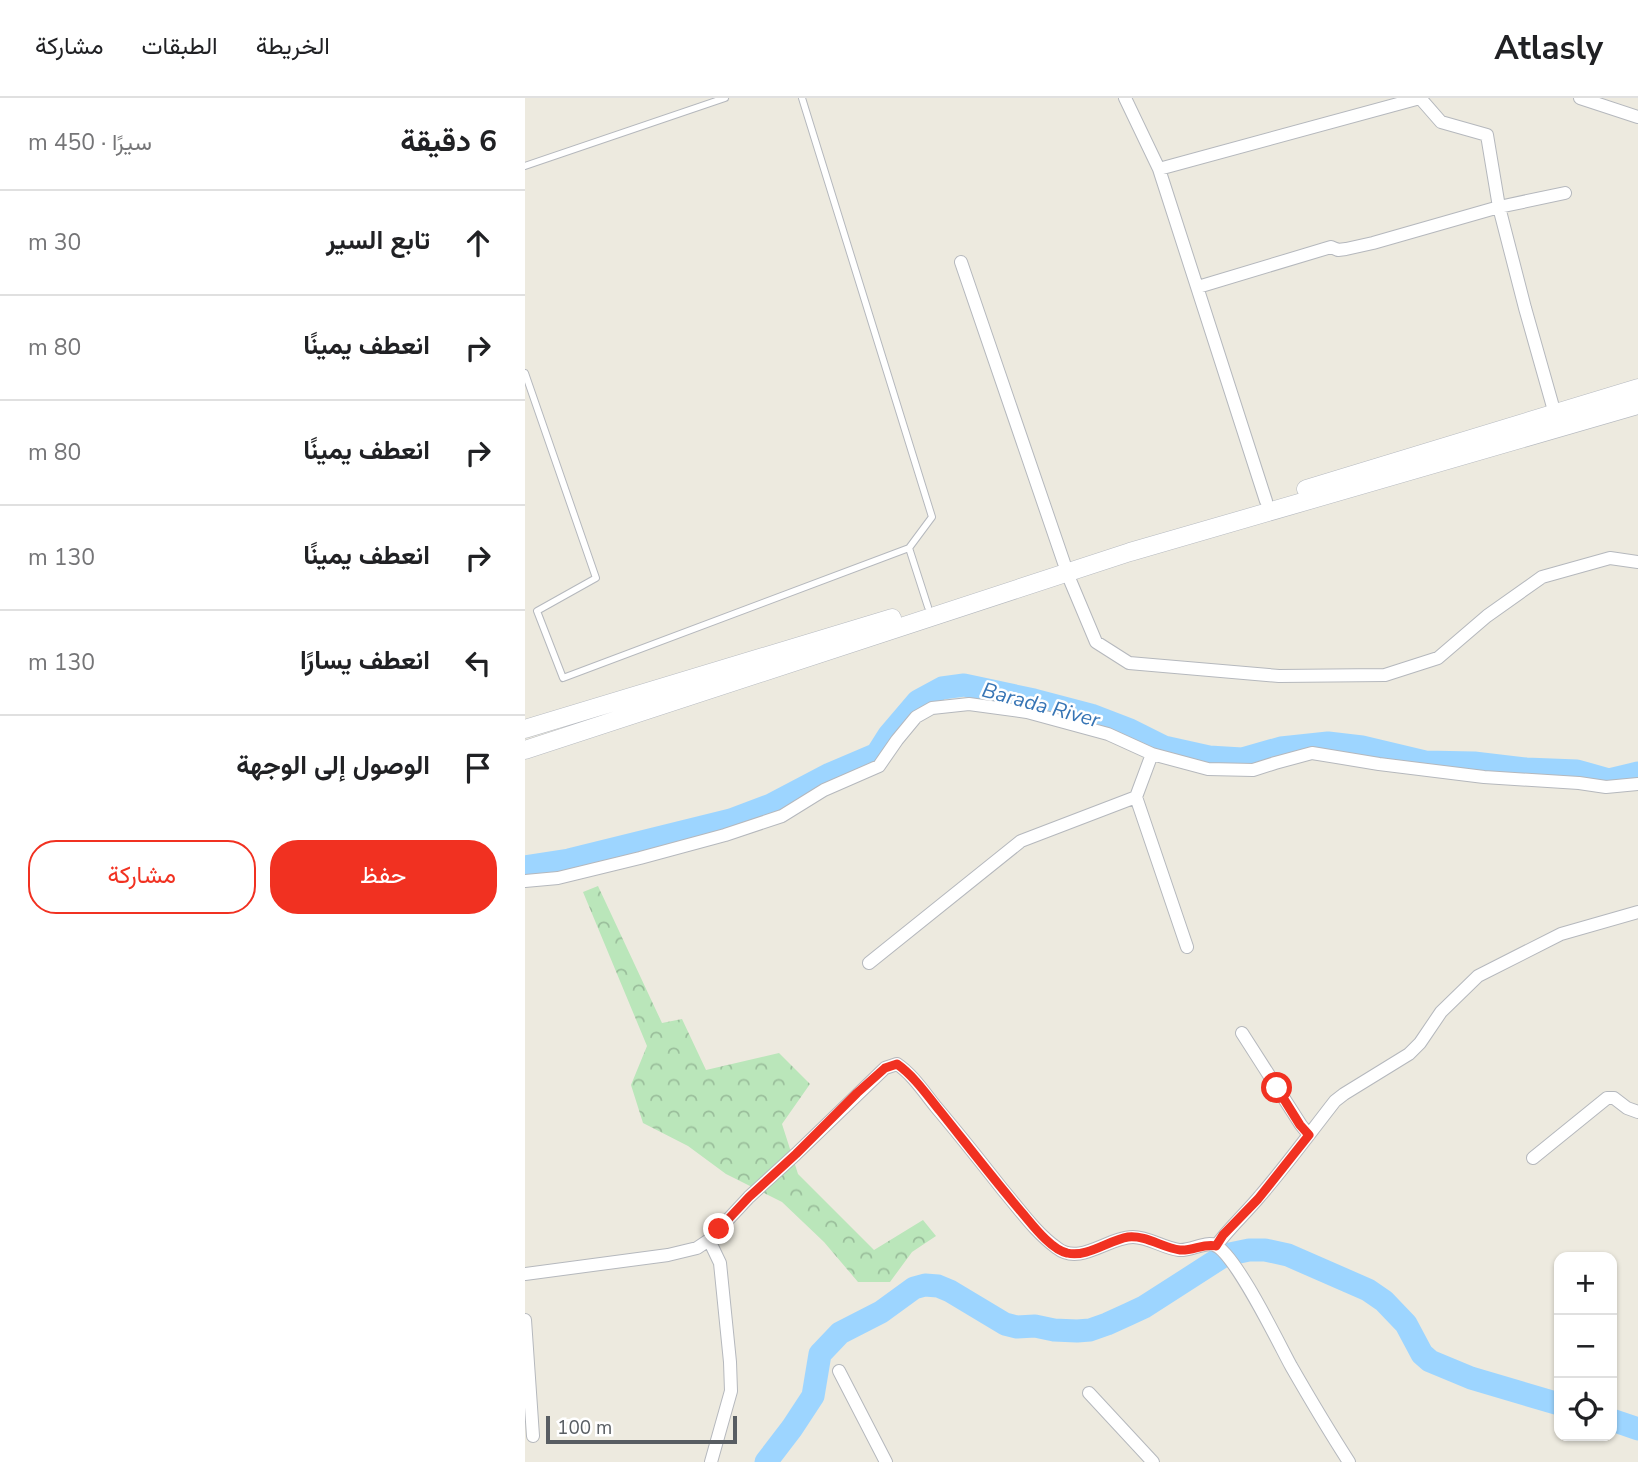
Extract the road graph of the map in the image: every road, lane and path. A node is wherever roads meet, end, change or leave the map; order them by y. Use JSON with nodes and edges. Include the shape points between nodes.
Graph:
{"nodes":[{"id":1,"x":725,"y":98,"type":"edge"},
{"id":2,"x":802,"y":98,"type":"edge"},
{"id":3,"x":1125,"y":98,"type":"edge"},
{"id":4,"x":1420,"y":98,"type":"edge"},
{"id":5,"x":1580,"y":98,"type":"edge"},
{"id":6,"x":1638,"y":117,"type":"edge"},
{"id":7,"x":525,"y":166,"type":"edge"},
{"id":8,"x":1160,"y":169,"type":"junction"},
{"id":9,"x":1565,"y":192,"type":"dead end"},
{"id":10,"x":1499,"y":207,"type":"junction"},
{"id":11,"x":961,"y":262,"type":"dead end"},
{"id":12,"x":1198,"y":287,"type":"junction"},
{"id":13,"x":525,"y":373,"type":"edge"},
{"id":14,"x":1638,"y":388,"type":"edge"},
{"id":15,"x":1638,"y":405,"type":"edge"},
{"id":16,"x":1555,"y":414,"type":"junction"},
{"id":17,"x":1266,"y":501,"type":"junction"},
{"id":18,"x":909,"y":548,"type":"junction"},
{"id":19,"x":1638,"y":562,"type":"edge"},
{"id":20,"x":1065,"y":568,"type":"junction"},
{"id":21,"x":928,"y":607,"type":"junction"},
{"id":22,"x":525,"y":729,"type":"edge"},
{"id":23,"x":525,"y":750,"type":"edge"},
{"id":24,"x":1152,"y":754,"type":"junction"},
{"id":25,"x":1638,"y":784,"type":"edge"},
{"id":26,"x":1136,"y":797,"type":"junction"},
{"id":27,"x":525,"y":881,"type":"edge"},
{"id":28,"x":1638,"y":912,"type":"edge"},
{"id":29,"x":1187,"y":947,"type":"dead end"},
{"id":30,"x":869,"y":963,"type":"dead end"},
{"id":31,"x":1242,"y":1033,"type":"dead end"},
{"id":32,"x":1638,"y":1112,"type":"edge"},
{"id":33,"x":1309,"y":1135,"type":"junction"},
{"id":34,"x":1533,"y":1158,"type":"dead end"},
{"id":35,"x":709,"y":1240,"type":"junction"},
{"id":36,"x":1218,"y":1247,"type":"junction"},
{"id":37,"x":525,"y":1274,"type":"edge"},
{"id":38,"x":525,"y":1320,"type":"edge"},
{"id":39,"x":839,"y":1371,"type":"dead end"},
{"id":40,"x":1089,"y":1392,"type":"dead end"},
{"id":41,"x":533,"y":1436,"type":"dead end"},
{"id":42,"x":711,"y":1462,"type":"edge"},
{"id":43,"x":886,"y":1462,"type":"edge"},
{"id":44,"x":1153,"y":1462,"type":"edge"},
{"id":45,"x":1349,"y":1462,"type":"edge"}],
"edges":[{"from":1,"to":7,"type":"lane"},
{"from":2,"to":18,"type":"lane","via":[[932,517]]},
{"from":3,"to":8,"type":"street"},
{"from":4,"to":8,"type":"street"},
{"from":4,"to":10,"type":"street","via":[[1441,122],[1487,135]]},
{"from":5,"to":6,"type":"street"},
{"from":8,"to":12,"type":"street"},
{"from":9,"to":10,"type":"street"},
{"from":10,"to":12,"type":"street","via":[[1373,243],[1338,250],[1331,247]]},
{"from":10,"to":16,"type":"street"},
{"from":11,"to":20,"type":"street"},
{"from":12,"to":17,"type":"street"},
{"from":13,"to":18,"type":"lane","via":[[596,578],[537,611],[563,678]]},
{"from":14,"to":16,"type":"main road"},
{"from":15,"to":20,"type":"main road"},
{"from":16,"to":17,"type":"main road"},
{"from":17,"to":20,"type":"main road"},
{"from":18,"to":21,"type":"lane"},
{"from":19,"to":20,"type":"street","via":[[1610,558],[1542,577],[1438,658],[1385,676],[1279,676],[1129,663],[1096,642]]},
{"from":20,"to":21,"type":"main road"},
{"from":20,"to":23,"type":"main road"},
{"from":21,"to":22,"type":"main road"},
{"from":24,"to":25,"type":"street","via":[[1208,769],[1253,770],[1312,754],[1484,777],[1606,787]]},
{"from":24,"to":26,"type":"street"},
{"from":24,"to":27,"type":"street","via":[[1108,734],[1027,712],[969,704],[932,708],[916,718],[879,766],[824,790],[782,816],[640,858],[558,878]]},
{"from":26,"to":29,"type":"street"},
{"from":26,"to":30,"type":"street","via":[[1021,841]]},
{"from":28,"to":33,"type":"street","via":[[1561,934],[1478,976],[1441,1012],[1420,1044],[1335,1101]]},
{"from":31,"to":33,"type":"street"},
{"from":32,"to":34,"type":"street","via":[[1608,1098]]},
{"from":33,"to":36,"type":"street","via":[[1223,1235]]},
{"from":35,"to":36,"type":"street","via":[[885,1068],[897,1064],[1031,1223],[1063,1252],[1082,1253],[1135,1237],[1178,1250],[1209,1244]]},
{"from":35,"to":37,"type":"street","via":[[668,1255]]},
{"from":35,"to":42,"type":"street","via":[[720,1263],[731,1391]]},
{"from":36,"to":45,"type":"street","via":[[1236,1266]]},
{"from":38,"to":41,"type":"street"},
{"from":39,"to":43,"type":"street"},
{"from":40,"to":44,"type":"street"}]}
